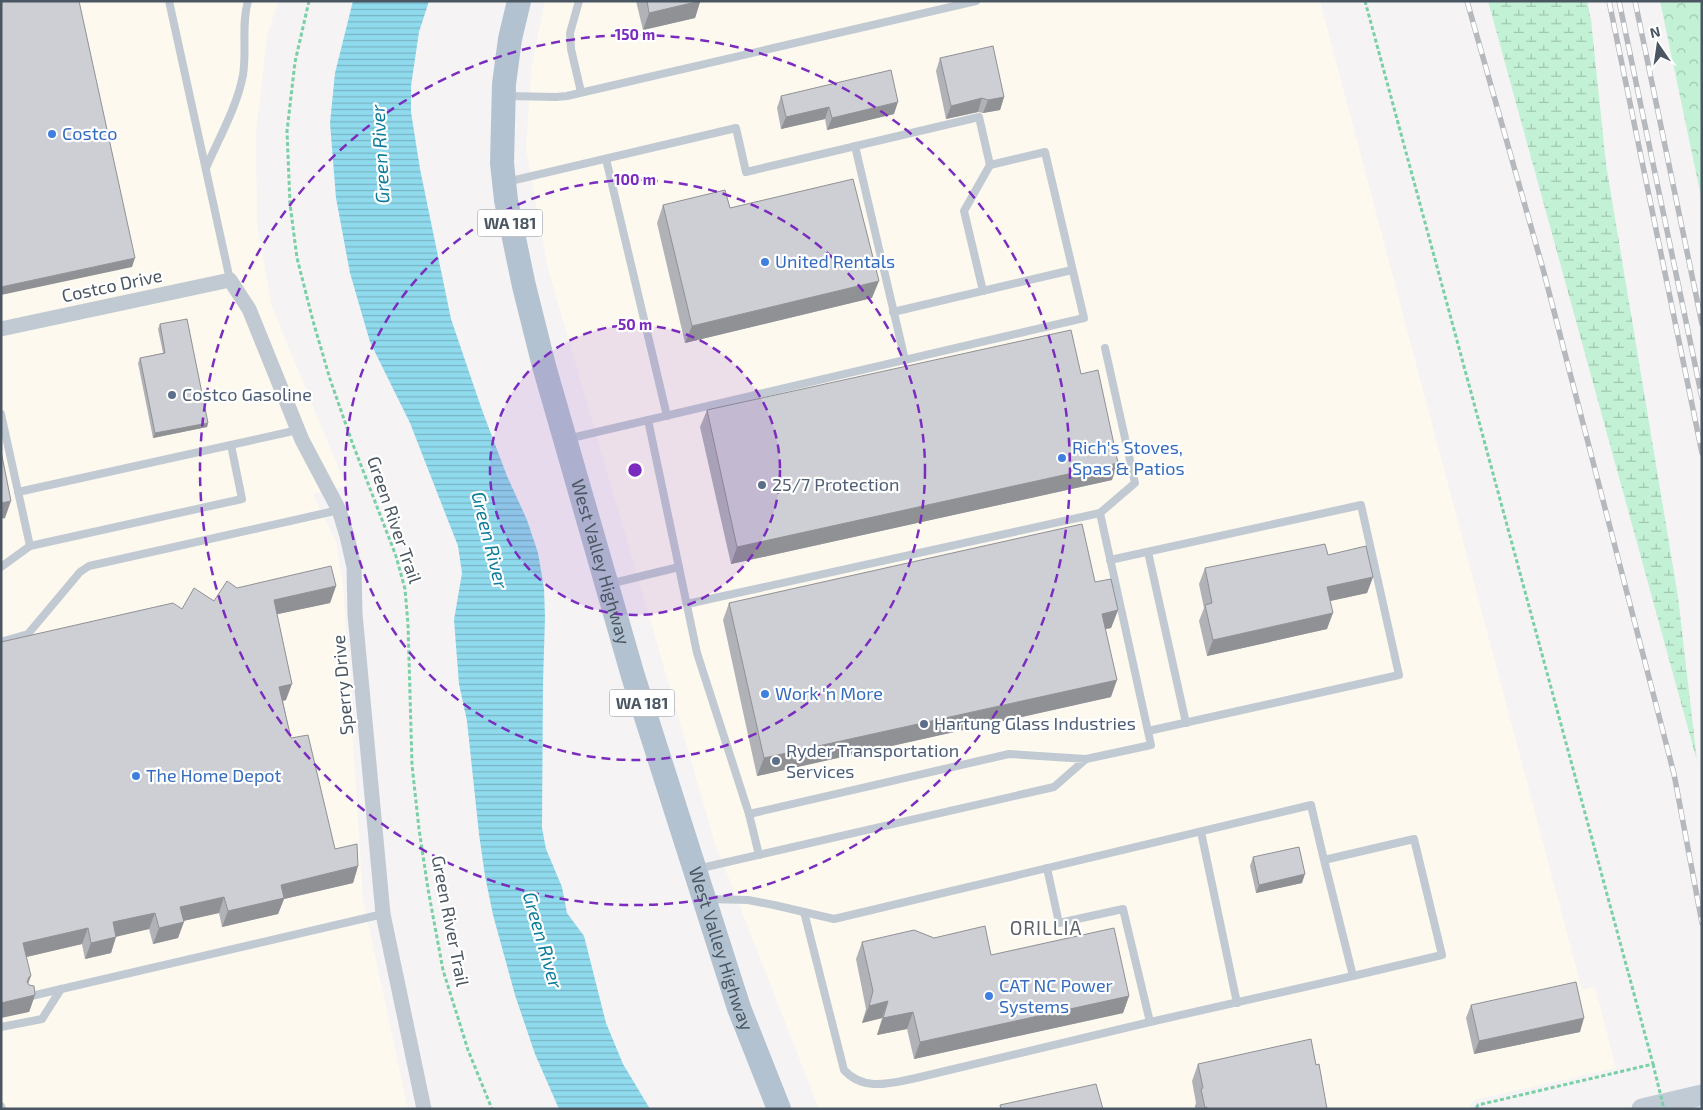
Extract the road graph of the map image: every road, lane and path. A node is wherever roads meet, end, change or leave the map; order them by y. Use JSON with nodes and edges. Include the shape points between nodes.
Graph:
{"nodes":[{"id":1,"x":169,"y":1,"type":"edge"},
{"id":2,"x":248,"y":1,"type":"edge"},
{"id":3,"x":309,"y":1,"type":"edge"},
{"id":4,"x":519,"y":1,"type":"edge"},
{"id":5,"x":579,"y":1,"type":"edge"},
{"id":6,"x":976,"y":1,"type":"edge"},
{"id":7,"x":1365,"y":1,"type":"edge"},
{"id":8,"x":581,"y":92,"type":"junction"},
{"id":9,"x":503,"y":96,"type":"junction"},
{"id":10,"x":855,"y":146,"type":"junction"},
{"id":11,"x":606,"y":159,"type":"junction"},
{"id":12,"x":990,"y":165,"type":"junction"},
{"id":13,"x":206,"y":168,"type":"junction"},
{"id":14,"x":504,"y":183,"type":"junction"},
{"id":15,"x":1072,"y":270,"type":"junction"},
{"id":16,"x":230,"y":280,"type":"junction"},
{"id":17,"x":983,"y":291,"type":"junction"},
{"id":18,"x":893,"y":312,"type":"junction"},
{"id":19,"x":1,"y":329,"type":"edge"},
{"id":20,"x":1106,"y":348,"type":"dead end"},
{"id":21,"x":905,"y":360,"type":"junction"},
{"id":22,"x":1,"y":414,"type":"edge"},
{"id":23,"x":666,"y":416,"type":"junction"},
{"id":24,"x":648,"y":420,"type":"junction"},
{"id":25,"x":298,"y":430,"type":"junction"},
{"id":26,"x":566,"y":440,"type":"junction"},
{"id":27,"x":231,"y":445,"type":"junction"},
{"id":28,"x":18,"y":492,"type":"junction"},
{"id":29,"x":339,"y":510,"type":"junction"},
{"id":30,"x":1100,"y":513,"type":"junction"},
{"id":31,"x":30,"y":546,"type":"junction"},
{"id":32,"x":1148,"y":552,"type":"junction"},
{"id":33,"x":1110,"y":560,"type":"junction"},
{"id":34,"x":1,"y":567,"type":"edge"},
{"id":35,"x":679,"y":567,"type":"junction"},
{"id":36,"x":607,"y":585,"type":"junction"},
{"id":37,"x":687,"y":604,"type":"junction"},
{"id":38,"x":1,"y":642,"type":"edge"},
{"id":39,"x":1186,"y":723,"type":"junction"},
{"id":40,"x":1148,"y":731,"type":"junction"},
{"id":41,"x":1086,"y":759,"type":"junction"},
{"id":42,"x":749,"y":814,"type":"junction"},
{"id":43,"x":1201,"y":832,"type":"junction"},
{"id":44,"x":759,"y":855,"type":"junction"},
{"id":45,"x":1324,"y":860,"type":"junction"},
{"id":46,"x":1047,"y":868,"type":"junction"},
{"id":47,"x":695,"y":870,"type":"junction"},
{"id":48,"x":704,"y":899,"type":"junction"},
{"id":49,"x":804,"y":912,"type":"junction"},
{"id":50,"x":383,"y":914,"type":"junction"},
{"id":51,"x":1353,"y":976,"type":"junction"},
{"id":52,"x":61,"y":988,"type":"junction"},
{"id":53,"x":27,"y":998,"type":"edge"},
{"id":54,"x":1237,"y":1003,"type":"junction"},
{"id":55,"x":1150,"y":1022,"type":"junction"},
{"id":56,"x":1,"y":1028,"type":"edge"},
{"id":57,"x":1653,"y":1064,"type":"junction"},
{"id":58,"x":1702,"y":1095,"type":"edge"},
{"id":59,"x":424,"y":1109,"type":"edge"},
{"id":60,"x":492,"y":1109,"type":"edge"},
{"id":61,"x":779,"y":1109,"type":"edge"},
{"id":62,"x":1476,"y":1109,"type":"edge"},
{"id":63,"x":1642,"y":1109,"type":"edge"},
{"id":64,"x":1664,"y":1109,"type":"edge"}],
"edges":[{"from":1,"to":13,"type":"lane"},
{"from":2,"to":13,"type":"lane","via":[[243,73],[238,96]]},
{"from":3,"to":60,"type":"path","name":"Green River Trail","via":[[295,62],[287,131],[290,204],[297,258],[330,379],[396,556],[405,589],[412,765],[428,889],[443,970],[468,1050]]},
{"from":4,"to":9,"type":"main road","name":"West Valley Highway","number":"WA 181","via":[[510,39]]},
{"from":5,"to":8,"type":"lane","via":[[570,33]]},
{"from":6,"to":8,"type":"lane"},
{"from":7,"to":57,"type":"path"},
{"from":8,"to":9,"type":"lane","via":[[556,97]]},
{"from":9,"to":14,"type":"main road","name":"West Valley Highway","number":"WA 181"},
{"from":10,"to":11,"type":"lane","via":[[746,172],[736,128]]},
{"from":10,"to":12,"type":"lane","via":[[979,117]]},
{"from":10,"to":18,"type":"lane"},
{"from":11,"to":14,"type":"lane"},
{"from":11,"to":23,"type":"lane"},
{"from":12,"to":15,"type":"lane","via":[[1045,152]]},
{"from":12,"to":17,"type":"lane","via":[[964,211]]},
{"from":13,"to":16,"type":"lane"},
{"from":14,"to":26,"type":"main road","name":"West Valley Highway","number":"WA 181","via":[[524,286]]},
{"from":15,"to":17,"type":"lane"},
{"from":15,"to":21,"type":"lane","via":[[1084,318]]},
{"from":16,"to":19,"type":"street","name":"Costco Drive"},
{"from":16,"to":25,"type":"street","name":"Sperry Drive","via":[[248,309]]},
{"from":17,"to":18,"type":"lane"},
{"from":18,"to":21,"type":"lane"},
{"from":20,"to":30,"type":"lane","via":[[1135,483]]},
{"from":21,"to":23,"type":"lane"},
{"from":22,"to":28,"type":"lane"},
{"from":23,"to":24,"type":"lane"},
{"from":24,"to":26,"type":"lane"},
{"from":24,"to":35,"type":"lane"},
{"from":25,"to":27,"type":"lane"},
{"from":25,"to":29,"type":"street","name":"Sperry Drive"},
{"from":26,"to":36,"type":"main road","name":"West Valley Highway","number":"WA 181"},
{"from":27,"to":28,"type":"lane"},
{"from":27,"to":31,"type":"lane","via":[[242,499]]},
{"from":28,"to":31,"type":"lane"},
{"from":29,"to":38,"type":"lane","via":[[89,566],[80,572],[28,634]]},
{"from":29,"to":50,"type":"street","name":"Sperry Drive","via":[[354,567]]},
{"from":30,"to":33,"type":"lane"},
{"from":30,"to":37,"type":"lane"},
{"from":31,"to":34,"type":"lane"},
{"from":32,"to":33,"type":"lane"},
{"from":32,"to":39,"type":"lane"},
{"from":32,"to":39,"type":"lane","via":[[1361,505],[1399,676]]},
{"from":33,"to":40,"type":"lane"},
{"from":35,"to":36,"type":"lane"},
{"from":35,"to":37,"type":"lane"},
{"from":36,"to":47,"type":"main road","name":"West Valley Highway","number":"WA 181"},
{"from":37,"to":42,"type":"lane","via":[[697,653]]},
{"from":39,"to":40,"type":"lane"},
{"from":40,"to":41,"type":"lane","via":[[1151,744]]},
{"from":41,"to":42,"type":"lane","via":[[1009,754]]},
{"from":41,"to":44,"type":"lane","via":[[1054,787]]},
{"from":42,"to":44,"type":"lane"},
{"from":43,"to":45,"type":"lane","via":[[1311,805]]},
{"from":43,"to":46,"type":"lane"},
{"from":43,"to":54,"type":"lane"},
{"from":44,"to":47,"type":"lane"},
{"from":45,"to":51,"type":"lane"},
{"from":45,"to":51,"type":"lane","via":[[1414,839],[1442,955]]},
{"from":46,"to":49,"type":"lane","via":[[834,919]]},
{"from":46,"to":55,"type":"lane","via":[[1060,923],[1123,909]]},
{"from":47,"to":48,"type":"main road","name":"West Valley Highway","number":"WA 181"},
{"from":48,"to":49,"type":"lane","via":[[748,900]]},
{"from":48,"to":61,"type":"main road","name":"West Valley Highway","number":"WA 181","via":[[739,1008]]},
{"from":49,"to":55,"type":"lane","via":[[844,1070],[864,1083],[883,1085],[900,1082]]},
{"from":50,"to":52,"type":"lane"},
{"from":50,"to":59,"type":"street","name":"Sperry Drive"},
{"from":51,"to":54,"type":"lane"},
{"from":52,"to":53,"type":"lane"},
{"from":52,"to":56,"type":"lane","via":[[42,1019]]},
{"from":54,"to":55,"type":"lane"},
{"from":57,"to":62,"type":"path","via":[[1478,1105]]},
{"from":57,"to":64,"type":"path","bridge":true},
{"from":58,"to":63,"type":"main road"}]}
